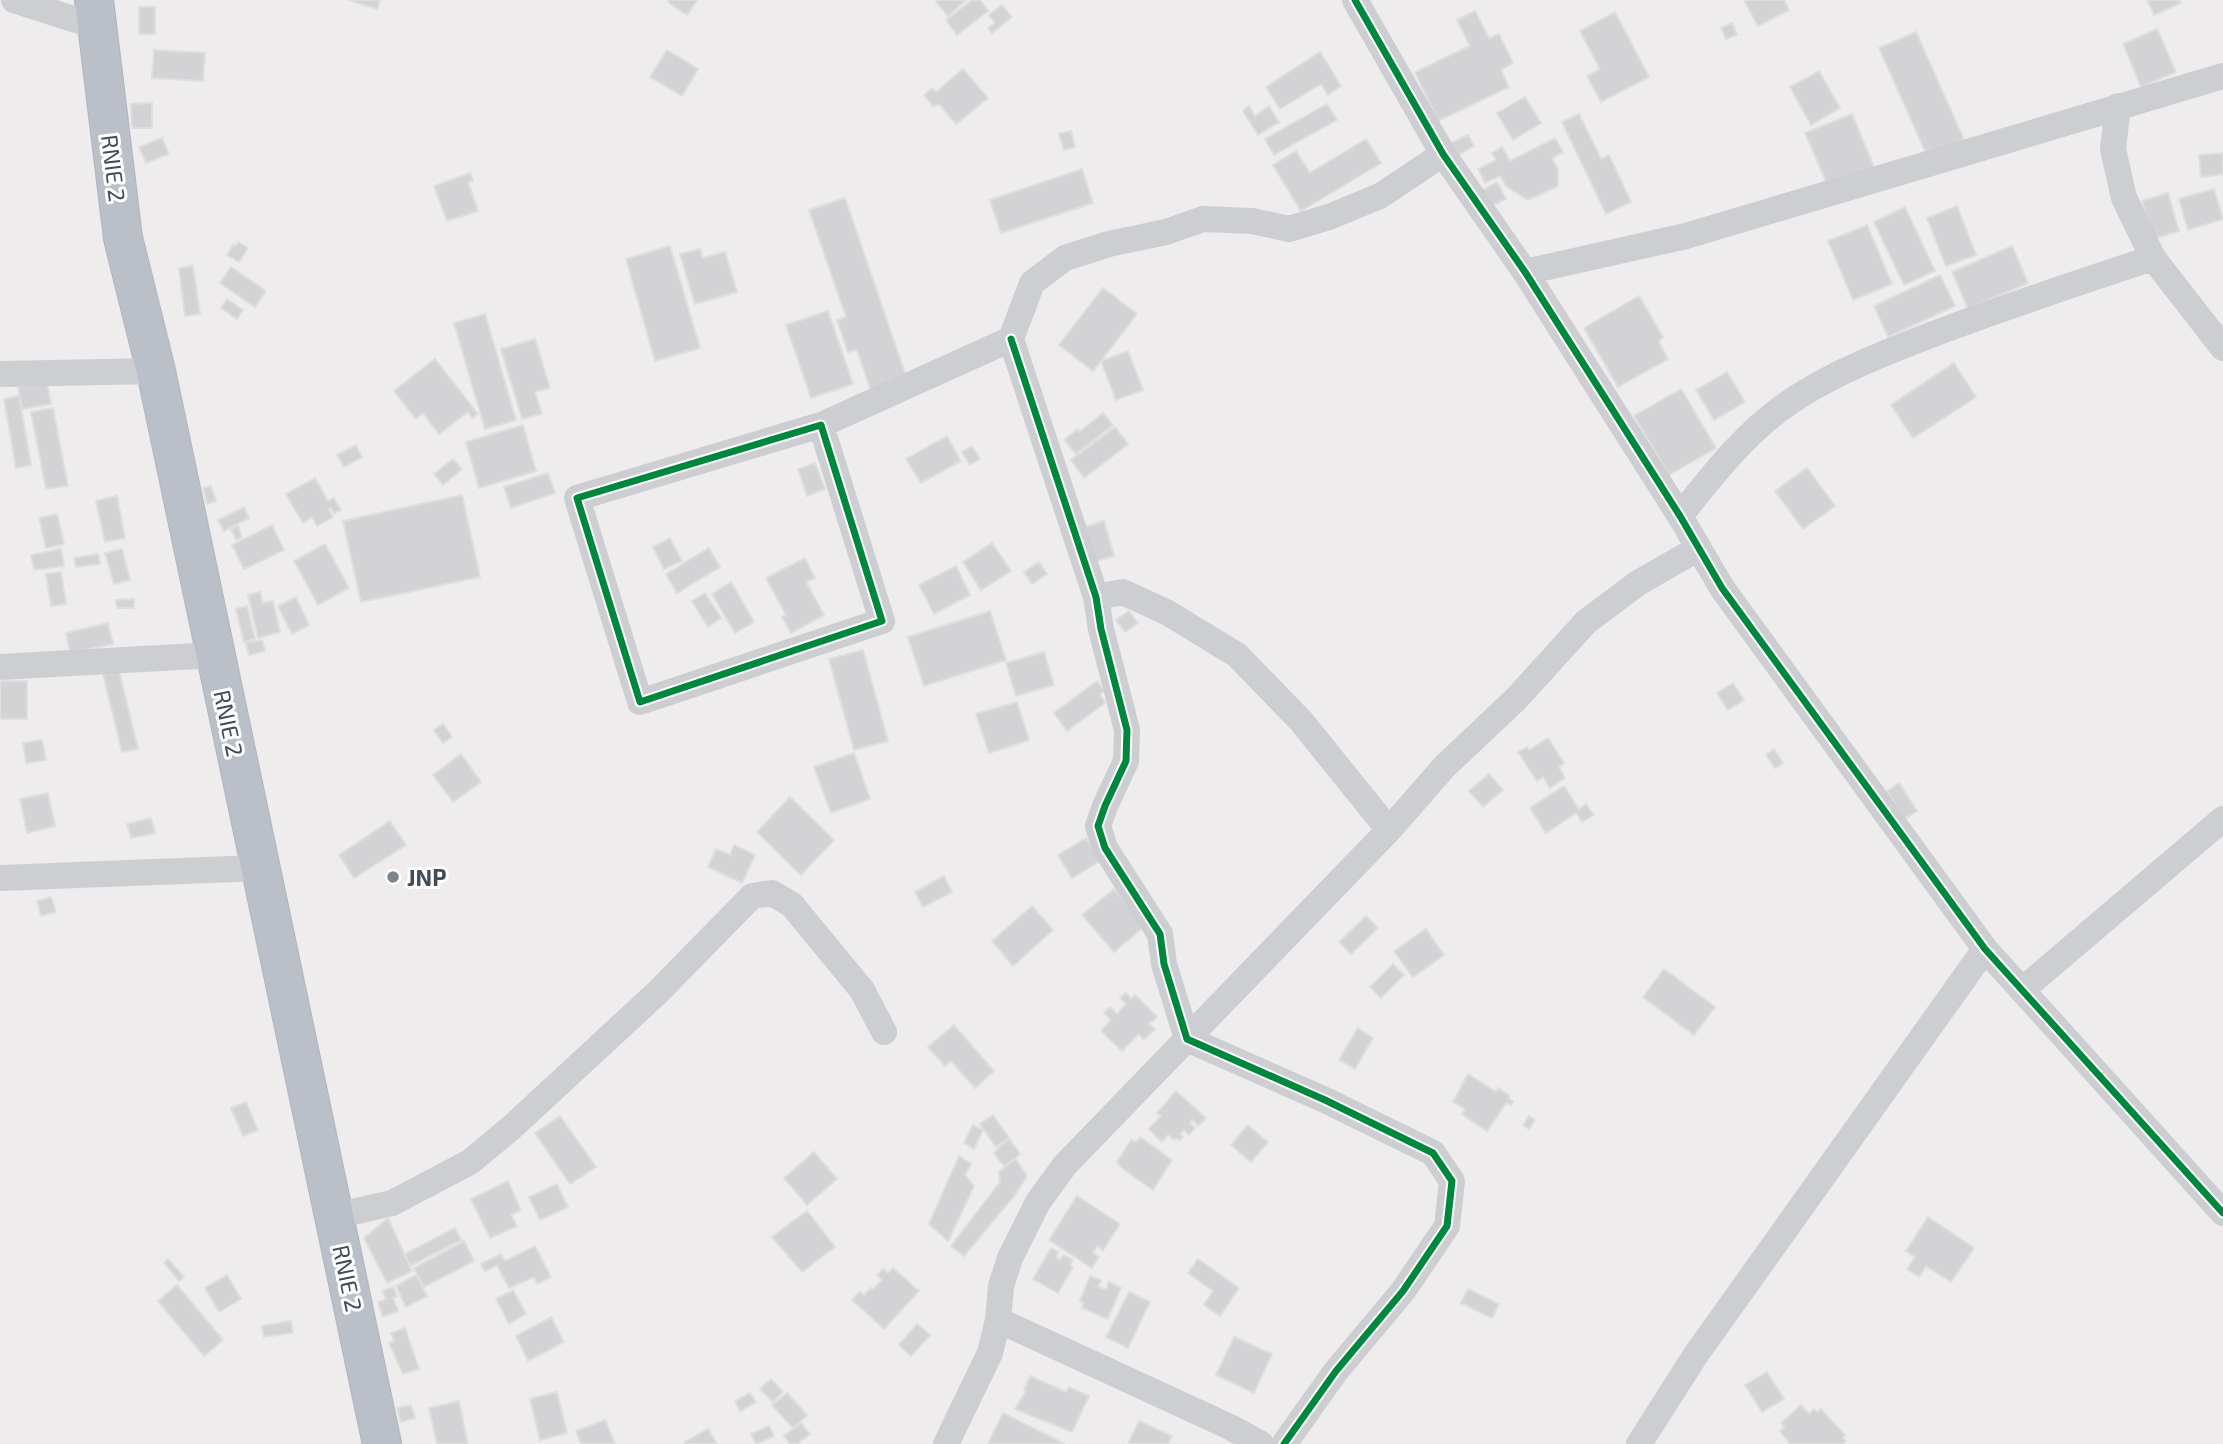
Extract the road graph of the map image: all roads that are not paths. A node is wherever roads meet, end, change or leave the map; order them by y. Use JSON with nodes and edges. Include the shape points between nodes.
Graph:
{"nodes":[{"id":1,"x":14,"y":0,"type":"edge"},
{"id":2,"x":1355,"y":0,"type":"edge"},
{"id":3,"x":94,"y":13,"type":"edge"},
{"id":4,"x":2223,"y":76,"type":"edge"},
{"id":5,"x":2118,"y":106,"type":"junction"},
{"id":6,"x":1443,"y":154,"type":"junction"},
{"id":7,"x":2153,"y":258,"type":"junction"},
{"id":8,"x":1525,"y":272,"type":"junction"},
{"id":9,"x":1011,"y":339,"type":"junction"},
{"id":10,"x":2223,"y":348,"type":"edge"},
{"id":11,"x":156,"y":371,"type":"junction"},
{"id":12,"x":0,"y":374,"type":"edge"},
{"id":13,"x":821,"y":425,"type":"junction"},
{"id":14,"x":1680,"y":516,"type":"junction"},
{"id":15,"x":1699,"y":548,"type":"junction"},
{"id":16,"x":1096,"y":597,"type":"junction"},
{"id":17,"x":215,"y":655,"type":"junction"},
{"id":18,"x":0,"y":667,"type":"edge"},
{"id":19,"x":2223,"y":819,"type":"edge"},
{"id":20,"x":1390,"y":830,"type":"junction"},
{"id":21,"x":260,"y":868,"type":"junction"},
{"id":22,"x":0,"y":878,"type":"edge"},
{"id":23,"x":1985,"y":950,"type":"junction"},
{"id":24,"x":2022,"y":990,"type":"junction"},
{"id":25,"x":884,"y":1032,"type":"dead end"},
{"id":26,"x":1187,"y":1039,"type":"junction"},
{"id":27,"x":2223,"y":1213,"type":"edge"},
{"id":28,"x":335,"y":1216,"type":"junction"},
{"id":29,"x":998,"y":1320,"type":"junction"},
{"id":30,"x":382,"y":1444,"type":"edge"},
{"id":31,"x":946,"y":1444,"type":"edge"},
{"id":32,"x":1261,"y":1444,"type":"edge"},
{"id":33,"x":1284,"y":1444,"type":"edge"},
{"id":34,"x":1639,"y":1444,"type":"edge"}],
"edges":[{"from":1,"to":3,"type":"street"},
{"from":2,"to":6,"type":"street"},
{"from":3,"to":11,"type":"highway","name":"RNIE 2","number":"RNIE 2","via":[[123,238]]},
{"from":4,"to":5,"type":"street"},
{"from":5,"to":7,"type":"street","via":[[2113,149],[2124,198]]},
{"from":5,"to":8,"type":"street","via":[[1686,236]]},
{"from":6,"to":8,"type":"street"},
{"from":6,"to":9,"type":"street","via":[[1380,195],[1289,229],[1203,219],[1065,258],[1032,283]]},
{"from":7,"to":10,"type":"street"},
{"from":7,"to":14,"type":"street","via":[[2015,303],[1852,366],[1766,421],[1720,466]]},
{"from":8,"to":14,"type":"street"},
{"from":9,"to":13,"type":"street"},
{"from":9,"to":16,"type":"street"},
{"from":11,"to":12,"type":"street"},
{"from":11,"to":17,"type":"highway","name":"RNIE 2","number":"RNIE 2"},
{"from":13,"to":13,"type":"street","via":[[882,621],[640,702],[577,498]]},
{"from":14,"to":15,"type":"street"},
{"from":15,"to":20,"type":"street","via":[[1638,583],[1586,622]]},
{"from":15,"to":23,"type":"street","via":[[1722,588]]},
{"from":16,"to":20,"type":"street","via":[[1123,592],[1168,613],[1237,656],[1301,721]]},
{"from":16,"to":26,"type":"street","via":[[1127,730],[1126,761],[1098,826],[1105,848],[1160,934],[1164,964]]},
{"from":17,"to":18,"type":"street"},
{"from":17,"to":21,"type":"highway","name":"RNIE 2","number":"RNIE 2"},
{"from":19,"to":24,"type":"street"},
{"from":20,"to":26,"type":"street"},
{"from":21,"to":22,"type":"street"},
{"from":21,"to":28,"type":"highway","name":"RNIE 2","number":"RNIE 2"},
{"from":23,"to":24,"type":"street"},
{"from":23,"to":34,"type":"street","via":[[1695,1356]]},
{"from":24,"to":27,"type":"street"},
{"from":25,"to":28,"type":"street","via":[[862,990],[792,905],[772,893],[752,897],[658,992],[470,1162],[392,1203]]},
{"from":26,"to":29,"type":"street","via":[[1065,1165],[1038,1202],[1010,1258],[1001,1286]]},
{"from":26,"to":33,"type":"street","via":[[1433,1153],[1452,1181],[1447,1226],[1403,1291],[1336,1371]]},
{"from":28,"to":30,"type":"highway","name":"RNIE 2","number":"RNIE 2"},
{"from":29,"to":31,"type":"street","via":[[990,1353]]},
{"from":29,"to":32,"type":"street"}]}
